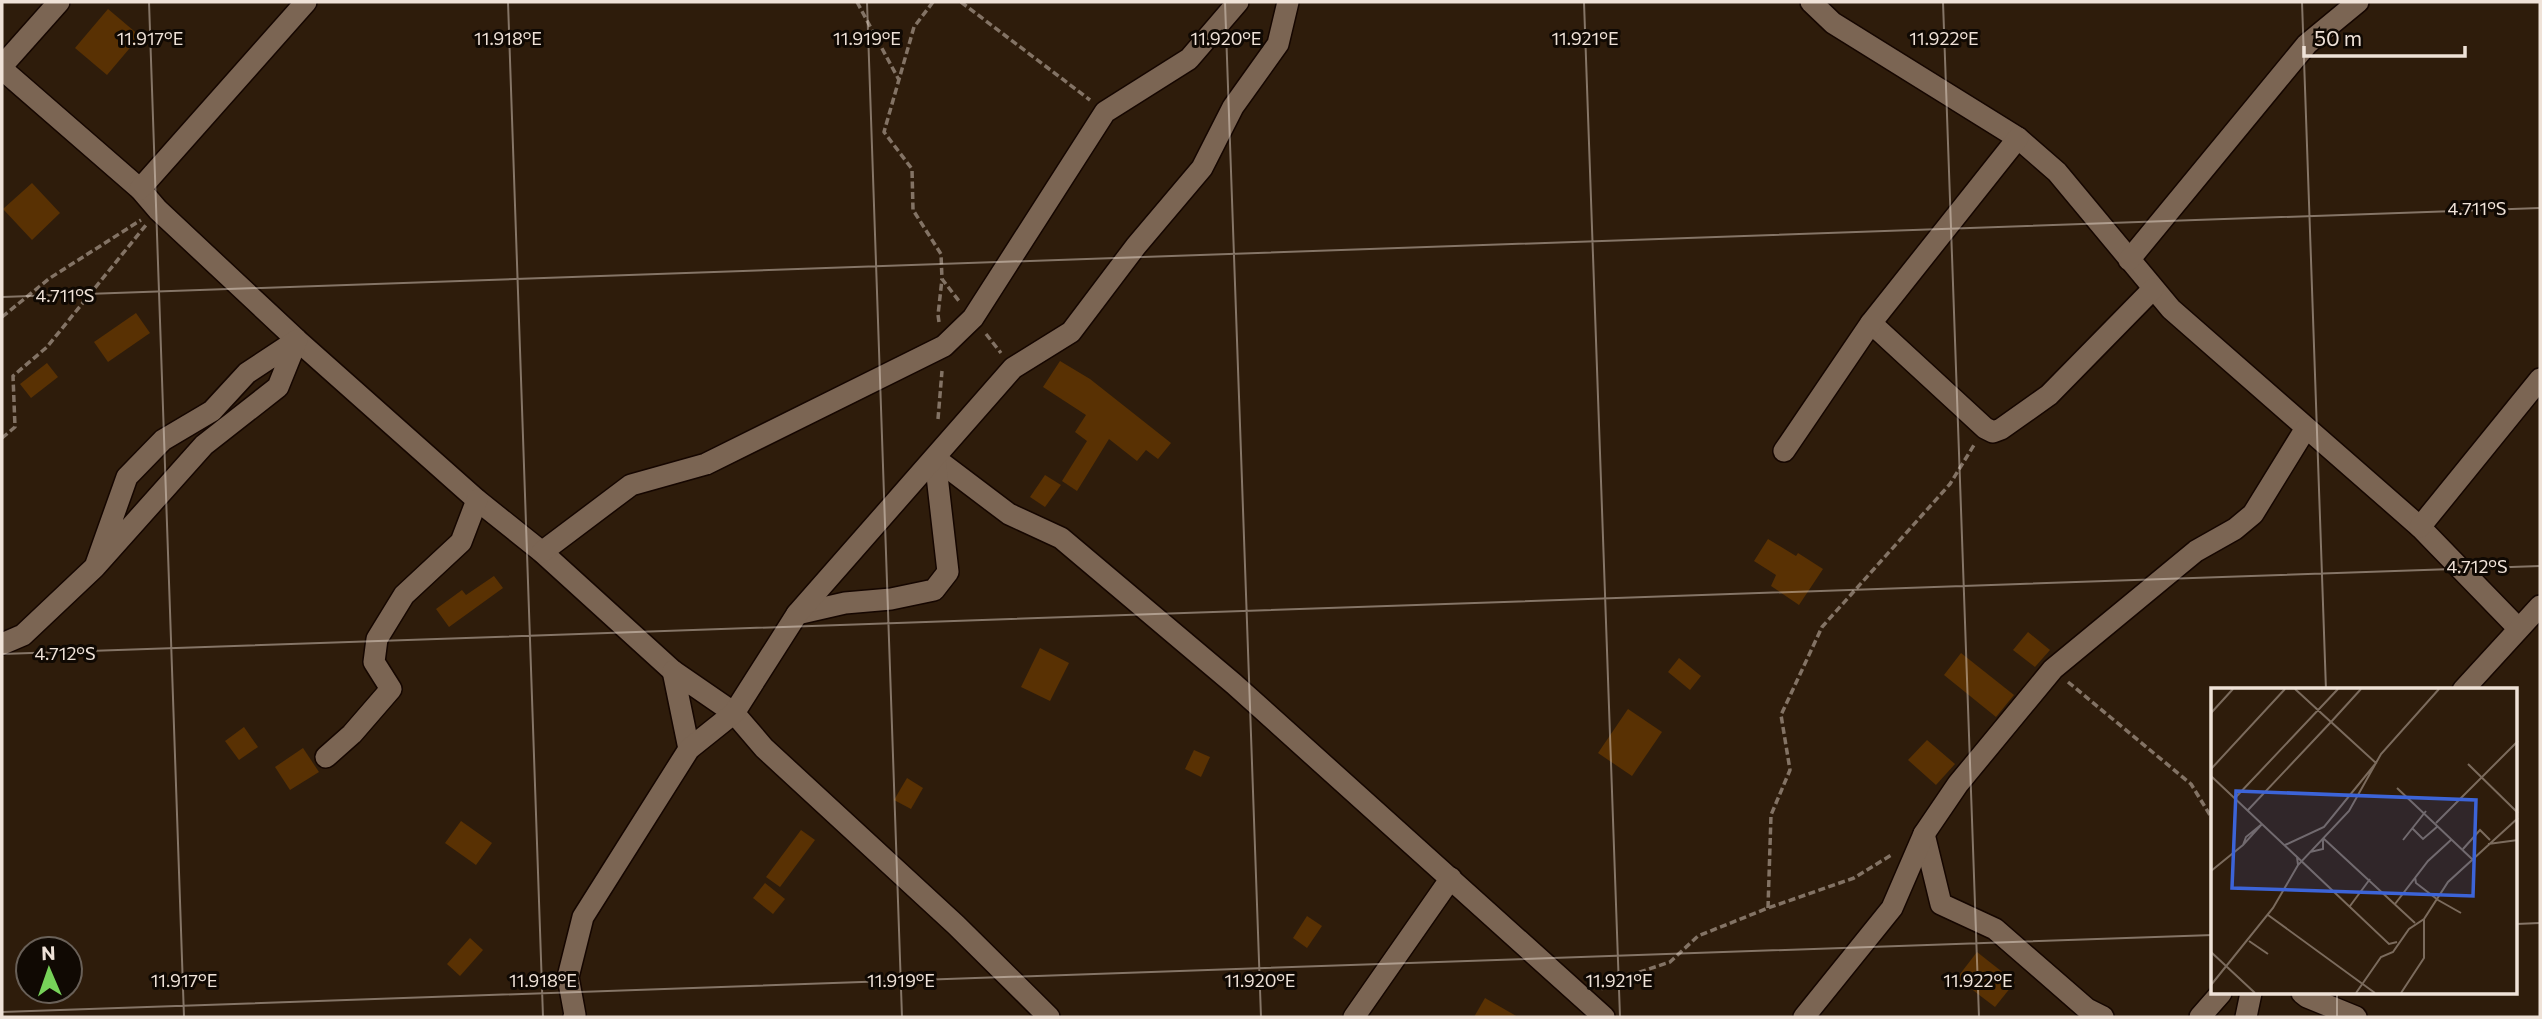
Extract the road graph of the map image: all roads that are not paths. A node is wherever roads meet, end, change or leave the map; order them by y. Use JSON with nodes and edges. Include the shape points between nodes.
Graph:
{"nodes":[{"id":1,"x":58,"y":2,"type":"edge"},
{"id":2,"x":306,"y":2,"type":"edge"},
{"id":3,"x":1238,"y":2,"type":"edge"},
{"id":4,"x":1288,"y":2,"type":"edge"},
{"id":5,"x":1811,"y":2,"type":"edge"},
{"id":6,"x":2358,"y":2,"type":"edge"},
{"id":7,"x":2,"y":68,"type":"edge"},
{"id":8,"x":2018,"y":138,"type":"junction"},
{"id":9,"x":140,"y":189,"type":"junction"},
{"id":10,"x":2129,"y":260,"type":"junction"},
{"id":11,"x":2153,"y":289,"type":"junction"},
{"id":12,"x":1871,"y":323,"type":"junction"},
{"id":13,"x":297,"y":340,"type":"junction"},
{"id":14,"x":2540,"y":379,"type":"edge"},
{"id":15,"x":2306,"y":428,"type":"junction"},
{"id":16,"x":1784,"y":450,"type":"dead end"},
{"id":17,"x":935,"y":458,"type":"junction"},
{"id":18,"x":477,"y":500,"type":"junction"},
{"id":19,"x":2420,"y":527,"type":"junction"},
{"id":20,"x":542,"y":552,"type":"junction"},
{"id":21,"x":95,"y":568,"type":"junction"},
{"id":22,"x":2540,"y":606,"type":"edge"},
{"id":23,"x":797,"y":614,"type":"junction"},
{"id":24,"x":2518,"y":628,"type":"junction"},
{"id":25,"x":23,"y":635,"type":"junction"},
{"id":26,"x":2,"y":644,"type":"edge"},
{"id":27,"x":2,"y":657,"type":"edge"},
{"id":28,"x":673,"y":671,"type":"junction"},
{"id":29,"x":2465,"y":688,"type":"edge"},
{"id":30,"x":734,"y":713,"type":"junction"},
{"id":31,"x":689,"y":750,"type":"junction"},
{"id":32,"x":326,"y":757,"type":"dead end"},
{"id":33,"x":1924,"y":834,"type":"junction"},
{"id":34,"x":1451,"y":878,"type":"junction"},
{"id":35,"x":2219,"y":995,"type":"edge"},
{"id":36,"x":2251,"y":995,"type":"edge"},
{"id":37,"x":2304,"y":995,"type":"edge"},
{"id":38,"x":576,"y":1017,"type":"edge"},
{"id":39,"x":1049,"y":1017,"type":"edge"},
{"id":40,"x":1354,"y":1017,"type":"edge"},
{"id":41,"x":1604,"y":1017,"type":"edge"},
{"id":42,"x":1804,"y":1017,"type":"edge"},
{"id":43,"x":2102,"y":1017,"type":"edge"},
{"id":44,"x":2200,"y":1017,"type":"edge"},
{"id":45,"x":2246,"y":1017,"type":"edge"},
{"id":46,"x":2356,"y":1017,"type":"edge"}],
"edges":[{"from":1,"to":7,"type":"street"},
{"from":2,"to":9,"type":"street"},
{"from":3,"to":20,"type":"street","via":[[1189,59],[1105,111],[973,318],[944,346],[706,464],[631,485]]},
{"from":4,"to":17,"type":"street","via":[[1278,44],[1233,107],[1202,168],[1071,332],[1013,368]]},
{"from":5,"to":8,"type":"street","via":[[1833,23]]},
{"from":6,"to":10,"type":"street","via":[[2307,44]]},
{"from":7,"to":9,"type":"street"},
{"from":8,"to":10,"type":"street","via":[[2057,172]]},
{"from":8,"to":12,"type":"street"},
{"from":9,"to":13,"type":"street"},
{"from":10,"to":11,"type":"street"},
{"from":11,"to":12,"type":"street","via":[[2049,396],[1993,432]]},
{"from":11,"to":15,"type":"street"},
{"from":12,"to":16,"type":"street"},
{"from":13,"to":18,"type":"street"},
{"from":13,"to":21,"type":"street","via":[[278,387],[204,445]]},
{"from":13,"to":21,"type":"street","via":[[247,373],[212,411],[163,440],[127,477]]},
{"from":14,"to":19,"type":"street"},
{"from":15,"to":19,"type":"street"},
{"from":15,"to":33,"type":"street","via":[[2253,514],[2196,551],[2053,669],[1958,784]]},
{"from":17,"to":23,"type":"street"},
{"from":17,"to":23,"type":"street","via":[[948,572],[934,590]]},
{"from":17,"to":34,"type":"street","via":[[1009,514],[1061,538],[1234,684]]},
{"from":18,"to":20,"type":"street"},
{"from":18,"to":32,"type":"street","via":[[461,542],[404,595],[377,639],[374,662],[391,689]]},
{"from":19,"to":24,"type":"street"},
{"from":20,"to":28,"type":"street"},
{"from":21,"to":25,"type":"street"},
{"from":22,"to":24,"type":"street"},
{"from":23,"to":30,"type":"street"},
{"from":24,"to":29,"type":"street"},
{"from":25,"to":26,"type":"street"},
{"from":25,"to":27,"type":"street"},
{"from":28,"to":30,"type":"street"},
{"from":28,"to":31,"type":"street"},
{"from":30,"to":31,"type":"street"},
{"from":30,"to":39,"type":"street","via":[[764,748]]},
{"from":31,"to":38,"type":"street","via":[[583,917],[568,976]]},
{"from":33,"to":42,"type":"street","via":[[1892,908]]},
{"from":33,"to":43,"type":"street","via":[[1941,904],[1995,929]]},
{"from":34,"to":40,"type":"street"},
{"from":34,"to":41,"type":"street"},
{"from":35,"to":44,"type":"street"},
{"from":36,"to":45,"type":"street"},
{"from":37,"to":46,"type":"street"}]}
